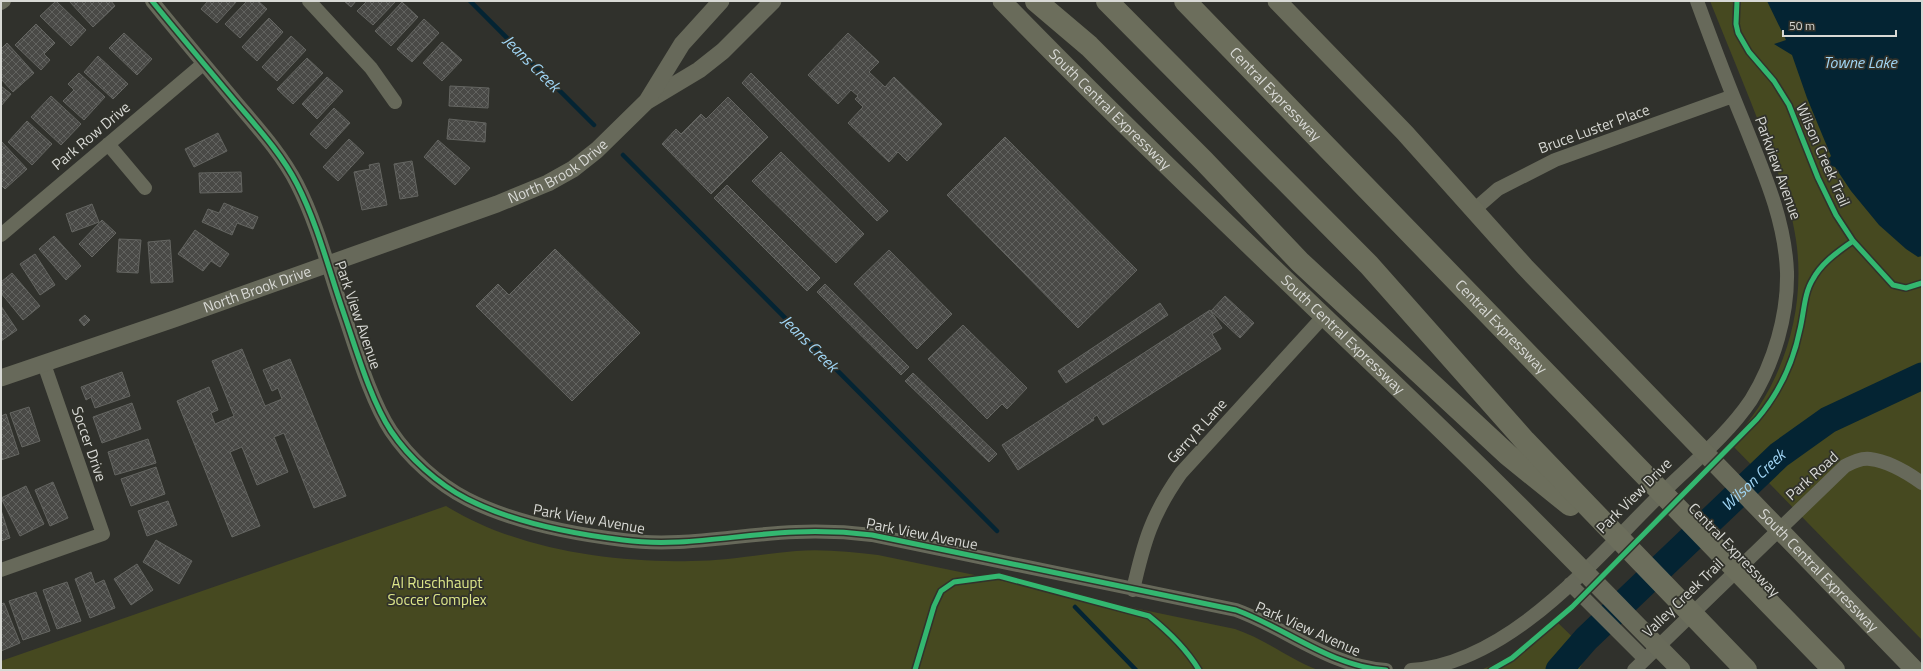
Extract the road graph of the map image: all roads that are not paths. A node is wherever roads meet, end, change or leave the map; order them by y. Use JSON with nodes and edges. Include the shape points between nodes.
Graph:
{"nodes":[{"id":1,"x":4,"y":1,"type":"edge"},
{"id":2,"x":152,"y":1,"type":"edge"},
{"id":3,"x":309,"y":1,"type":"edge"},
{"id":4,"x":721,"y":1,"type":"edge"},
{"id":5,"x":773,"y":1,"type":"edge"},
{"id":6,"x":1002,"y":1,"type":"edge"},
{"id":7,"x":1036,"y":1,"type":"edge"},
{"id":8,"x":1106,"y":1,"type":"edge"},
{"id":9,"x":1185,"y":1,"type":"edge"},
{"id":10,"x":1277,"y":1,"type":"edge"},
{"id":11,"x":1697,"y":1,"type":"edge"},
{"id":12,"x":1,"y":3,"type":"edge"},
{"id":13,"x":203,"y":64,"type":"junction"},
{"id":14,"x":1733,"y":96,"type":"junction"},
{"id":15,"x":647,"y":101,"type":"junction"},
{"id":16,"x":395,"y":102,"type":"dead end"},
{"id":17,"x":108,"y":144,"type":"junction"},
{"id":18,"x":145,"y":188,"type":"dead end"},
{"id":19,"x":1475,"y":209,"type":"junction"},
{"id":20,"x":1,"y":235,"type":"edge"},
{"id":21,"x":328,"y":264,"type":"junction"},
{"id":22,"x":1323,"y":317,"type":"junction"},
{"id":23,"x":44,"y":364,"type":"junction"},
{"id":24,"x":1,"y":378,"type":"edge"},
{"id":25,"x":1723,"y":434,"type":"joint"},
{"id":26,"x":1922,"y":483,"type":"edge"},
{"id":27,"x":1791,"y":518,"type":"joint"},
{"id":28,"x":1636,"y":558,"type":"junction"},
{"id":29,"x":1,"y":570,"type":"edge"},
{"id":30,"x":1570,"y":584,"type":"junction"},
{"id":31,"x":1133,"y":590,"type":"junction"},
{"id":32,"x":1645,"y":658,"type":"junction"},
{"id":33,"x":1740,"y":664,"type":"edge"},
{"id":34,"x":1386,"y":670,"type":"edge"},
{"id":35,"x":1411,"y":670,"type":"edge"},
{"id":36,"x":1634,"y":670,"type":"edge"},
{"id":37,"x":1681,"y":670,"type":"edge"},
{"id":38,"x":1834,"y":670,"type":"edge"},
{"id":39,"x":1915,"y":670,"type":"edge"}],
"edges":[{"from":1,"to":12,"type":"street"},
{"from":2,"to":13,"type":"street","name":"Park View Avenue"},
{"from":3,"to":16,"type":"street","via":[[371,68]]},
{"from":4,"to":15,"type":"street","name":"North Brook Drive","via":[[682,44]]},
{"from":5,"to":15,"type":"street","name":"North Brook Drive","via":[[723,51],[699,70]]},
{"from":6,"to":22,"type":"main road","name":"South Central Expressway","via":[[1064,65]]},
{"from":7,"to":28,"type":"highway","via":[[1089,46],[1300,262],[1508,455]]},
{"from":8,"to":28,"type":"highway","via":[[1369,265],[1525,441]]},
{"from":9,"to":38,"type":"highway","name":"Central Expressway"},
{"from":10,"to":19,"type":"main road","name":"South Central Expressway"},
{"from":11,"to":14,"type":"street","name":"Parkview Avenue"},
{"from":13,"to":17,"type":"street","name":"Park Row Drive"},
{"from":13,"to":21,"type":"street","name":"Park View Avenue","via":[[279,153],[303,198]]},
{"from":14,"to":19,"type":"street","name":"Bruce Luster Place","via":[[1555,160],[1498,189]]},
{"from":14,"to":25,"type":"street","name":"Parkview Avenue","via":[[1778,212],[1783,231],[1787,272],[1782,317],[1770,363],[1751,399]]},
{"from":15,"to":21,"type":"street","name":"North Brook Drive","via":[[597,150],[573,169],[548,183],[497,204]]},
{"from":17,"to":18,"type":"street"},
{"from":17,"to":20,"type":"street","name":"Park Row Drive"},
{"from":19,"to":39,"type":"main road","name":"South Central Expressway","via":[[1525,267]]},
{"from":21,"to":23,"type":"street","name":"North Brook Drive"},
{"from":21,"to":31,"type":"street","name":"Park View Avenue","via":[[372,391],[390,430],[433,475],[465,498],[484,506],[555,527],[648,542],[691,542],[795,532],[872,535]]},
{"from":22,"to":31,"type":"street","name":"Gerry R Lane","via":[[1181,473],[1166,495],[1147,534]]},
{"from":22,"to":37,"type":"main road","name":"South Central Expressway","via":[[1489,476]]},
{"from":23,"to":24,"type":"street","name":"North Brook Drive"},
{"from":23,"to":29,"type":"street","name":"Soccer Drive","via":[[103,534]]},
{"from":25,"to":30,"type":"street","name":"Park View Drive"},
{"from":26,"to":27,"type":"street","name":"Park Road","via":[[1882,462],[1869,458],[1857,460],[1845,466]]},
{"from":27,"to":32,"type":"street","name":"Valley Creek Trail"},
{"from":28,"to":33,"type":"highway"},
{"from":30,"to":32,"type":"street"},
{"from":30,"to":35,"type":"street","via":[[1500,640],[1474,654],[1447,664]]},
{"from":31,"to":34,"type":"street","name":"Park View Avenue","via":[[1236,610],[1272,625],[1340,660]]},
{"from":32,"to":36,"type":"street","name":"Valley Creek Trail"}]}
